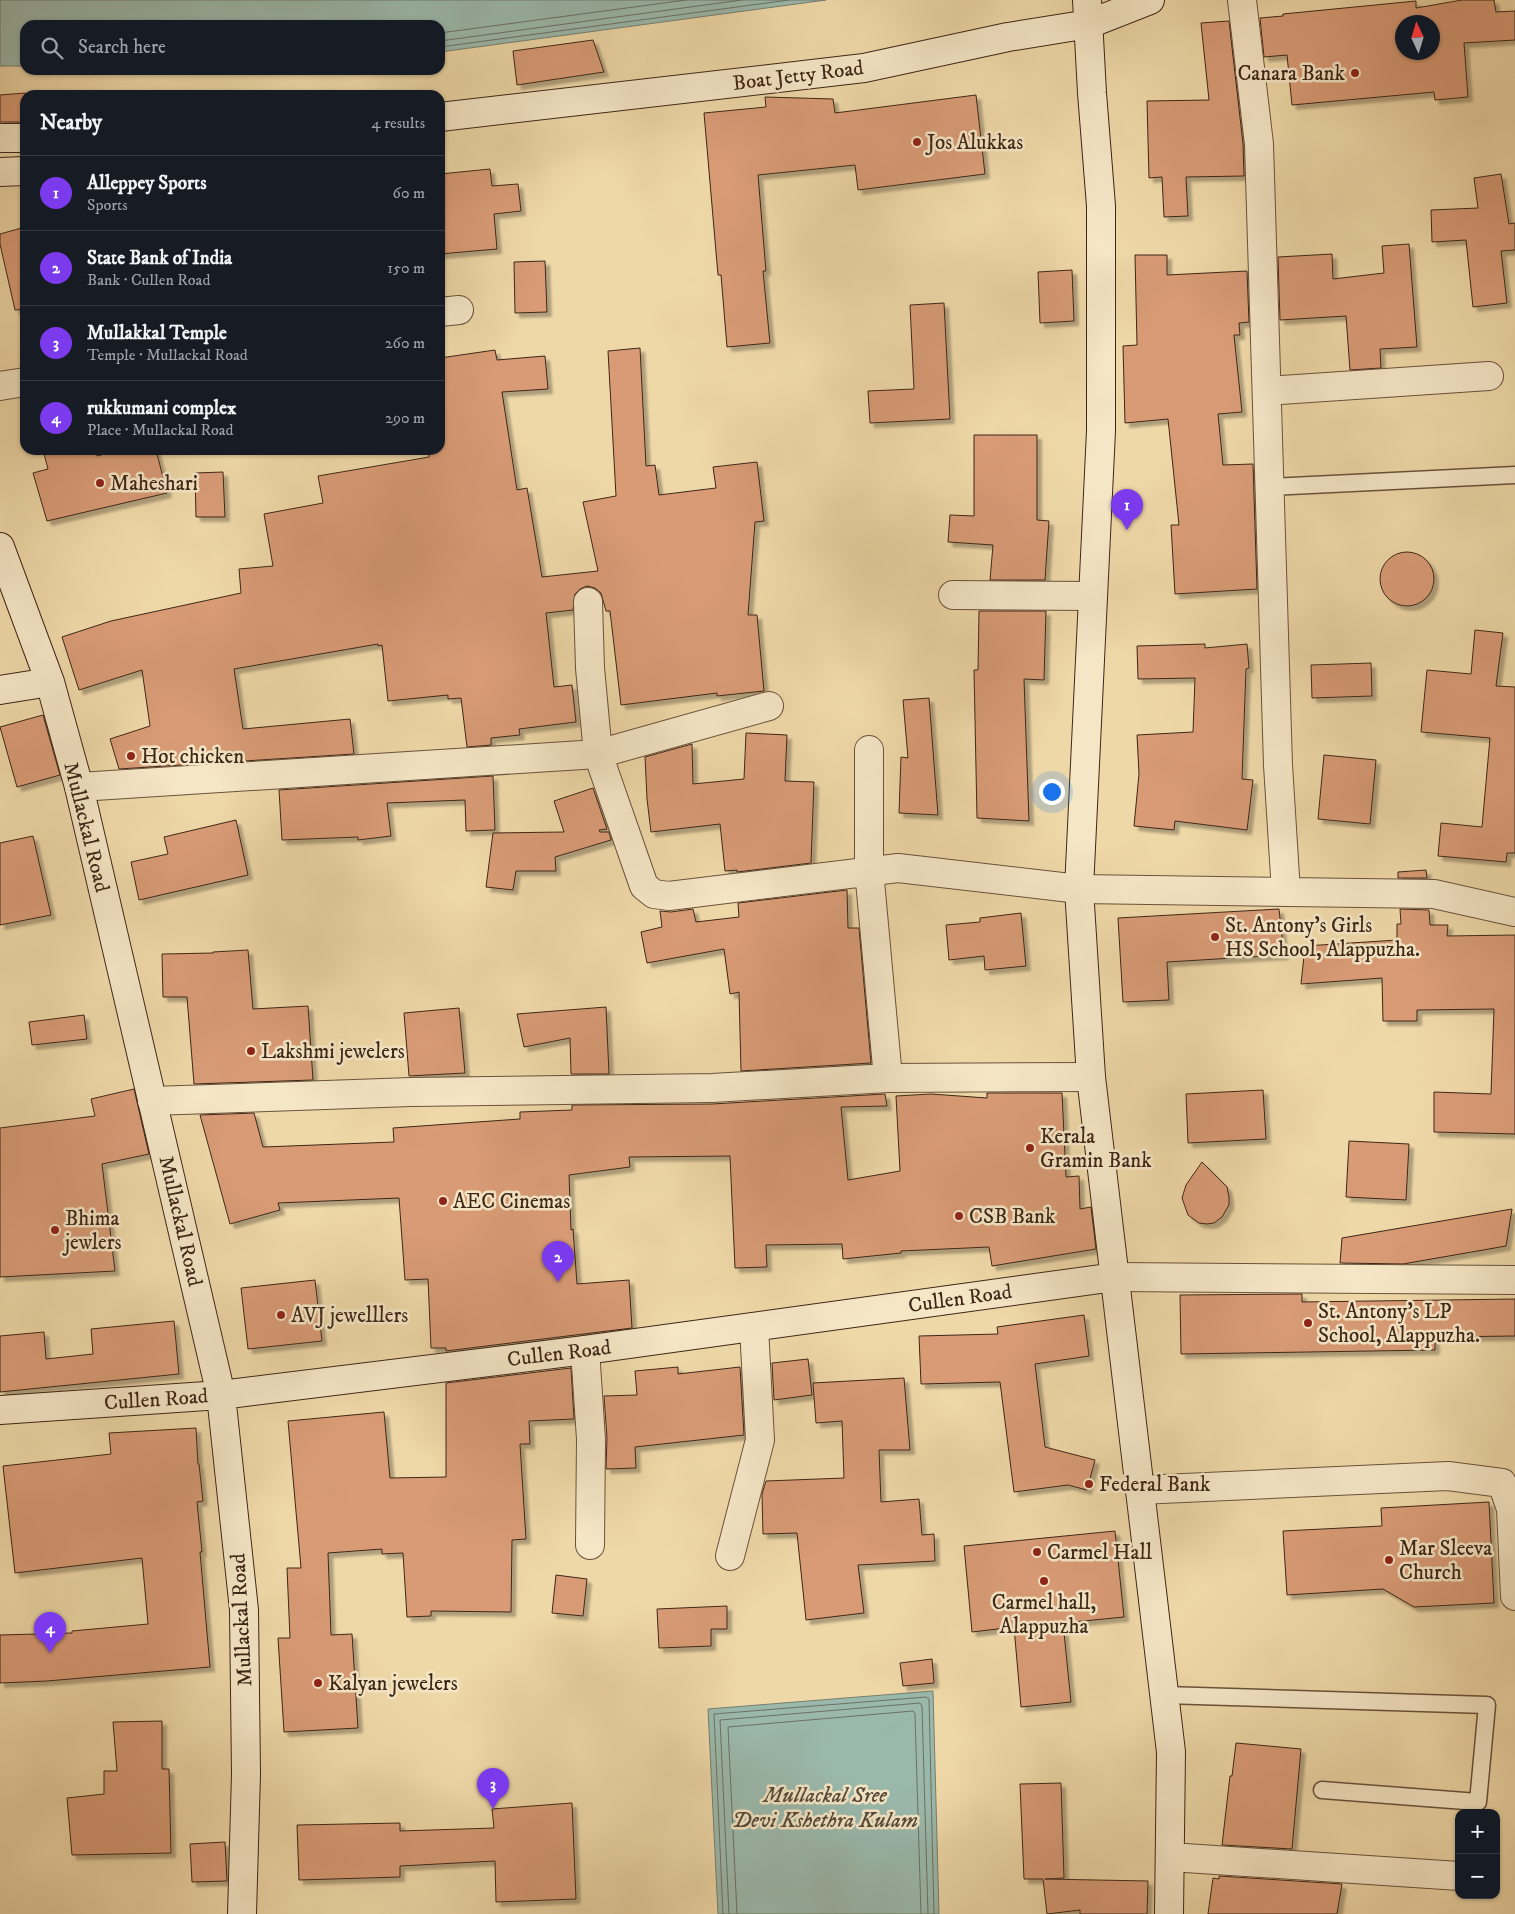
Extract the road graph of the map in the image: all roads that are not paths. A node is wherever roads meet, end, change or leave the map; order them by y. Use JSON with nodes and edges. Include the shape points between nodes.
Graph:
{"nodes":[{"id":1,"x":1150,"y":0,"type":"edge"},
{"id":2,"x":1242,"y":0,"type":"edge"},
{"id":3,"x":1088,"y":12,"type":"edge"},
{"id":4,"x":445,"y":116,"type":"edge"},
{"id":5,"x":0,"y":138,"type":"edge"},
{"id":6,"x":20,"y":138,"type":"edge"},
{"id":7,"x":20,"y":171,"type":"edge"},
{"id":8,"x":0,"y":172,"type":"edge"},
{"id":9,"x":1489,"y":376,"type":"dead end"},
{"id":10,"x":20,"y":383,"type":"edge"},
{"id":11,"x":0,"y":386,"type":"edge"},
{"id":12,"x":1267,"y":391,"type":"junction"},
{"id":13,"x":1515,"y":475,"type":"edge"},
{"id":14,"x":1270,"y":487,"type":"junction"},
{"id":15,"x":0,"y":547,"type":"edge"},
{"id":16,"x":953,"y":595,"type":"dead end"},
{"id":17,"x":1093,"y":596,"type":"junction"},
{"id":18,"x":588,"y":602,"type":"dead end"},
{"id":19,"x":50,"y":682,"type":"junction"},
{"id":20,"x":0,"y":690,"type":"edge"},
{"id":21,"x":769,"y":706,"type":"dead end"},
{"id":22,"x":869,"y":750,"type":"dead end"},
{"id":23,"x":598,"y":754,"type":"junction"},
{"id":24,"x":79,"y":787,"type":"junction"},
{"id":25,"x":869,"y":870,"type":"junction"},
{"id":26,"x":1079,"y":890,"type":"junction"},
{"id":27,"x":1286,"y":892,"type":"junction"},
{"id":28,"x":1515,"y":912,"type":"edge"},
{"id":29,"x":1091,"y":1077,"type":"junction"},
{"id":30,"x":888,"y":1078,"type":"junction"},
{"id":31,"x":152,"y":1101,"type":"junction"},
{"id":32,"x":1115,"y":1277,"type":"junction"},
{"id":33,"x":1515,"y":1280,"type":"edge"},
{"id":34,"x":754,"y":1327,"type":"junction"},
{"id":35,"x":585,"y":1350,"type":"junction"},
{"id":36,"x":221,"y":1394,"type":"junction"},
{"id":37,"x":0,"y":1410,"type":"edge"},
{"id":38,"x":1140,"y":1490,"type":"junction"},
{"id":39,"x":590,"y":1545,"type":"dead end"},
{"id":40,"x":730,"y":1556,"type":"dead end"},
{"id":41,"x":1515,"y":1596,"type":"edge"},
{"id":42,"x":1164,"y":1695,"type":"junction"},
{"id":43,"x":1322,"y":1790,"type":"dead end"},
{"id":44,"x":1170,"y":1858,"type":"junction"},
{"id":45,"x":1455,"y":1876,"type":"edge"},
{"id":46,"x":242,"y":1914,"type":"edge"},
{"id":47,"x":1169,"y":1914,"type":"edge"}],
"edges":[{"from":1,"to":3,"type":"street","name":"Boat Jetty Road"},
{"from":2,"to":12,"type":"street","via":[[1259,144]]},
{"from":3,"to":4,"type":"street","name":"Boat Jetty Road","via":[[1008,37],[864,68]]},
{"from":3,"to":17,"type":"street","via":[[1101,206],[1101,431]]},
{"from":5,"to":6,"type":"street"},
{"from":7,"to":8,"type":"street"},
{"from":9,"to":12,"type":"street"},
{"from":10,"to":11,"type":"street"},
{"from":12,"to":14,"type":"street"},
{"from":13,"to":14,"type":"lane"},
{"from":14,"to":27,"type":"street","via":[[1278,765]]},
{"from":15,"to":19,"type":"street","name":"Mullackal Road"},
{"from":16,"to":17,"type":"street"},
{"from":17,"to":26,"type":"street"},
{"from":18,"to":23,"type":"street"},
{"from":19,"to":20,"type":"street"},
{"from":19,"to":24,"type":"street","name":"Mullackal Road"},
{"from":21,"to":23,"type":"street"},
{"from":22,"to":25,"type":"street"},
{"from":23,"to":24,"type":"street"},
{"from":23,"to":25,"type":"street","via":[[644,886],[654,894],[669,896]]},
{"from":24,"to":31,"type":"street","name":"Mullackal Road"},
{"from":25,"to":26,"type":"street","via":[[898,868]]},
{"from":25,"to":30,"type":"street"},
{"from":26,"to":27,"type":"street"},
{"from":26,"to":29,"type":"street"},
{"from":27,"to":28,"type":"street","via":[[1434,894]]},
{"from":29,"to":30,"type":"street"},
{"from":29,"to":32,"type":"street"},
{"from":30,"to":31,"type":"street","via":[[712,1088],[411,1092]]},
{"from":31,"to":36,"type":"street","name":"Mullackal Road"},
{"from":32,"to":33,"type":"street","name":"Cullen Road"},
{"from":32,"to":34,"type":"street","name":"Cullen Road"},
{"from":32,"to":38,"type":"street"},
{"from":34,"to":35,"type":"street","name":"Cullen Road"},
{"from":34,"to":40,"type":"street","via":[[760,1440]]},
{"from":35,"to":36,"type":"street","name":"Cullen Road"},
{"from":35,"to":39,"type":"street","via":[[591,1439]]},
{"from":36,"to":37,"type":"street","name":"Cullen Road"},
{"from":36,"to":46,"type":"street","name":"Mullackal Road","via":[[244,1610],[246,1774]]},
{"from":38,"to":41,"type":"street","via":[[1448,1476],[1502,1483],[1511,1509]]},
{"from":38,"to":42,"type":"street"},
{"from":42,"to":43,"type":"lane","via":[[1487,1705],[1478,1802]]},
{"from":42,"to":44,"type":"street","via":[[1171,1752]]},
{"from":44,"to":45,"type":"street"},
{"from":44,"to":47,"type":"street"}]}
